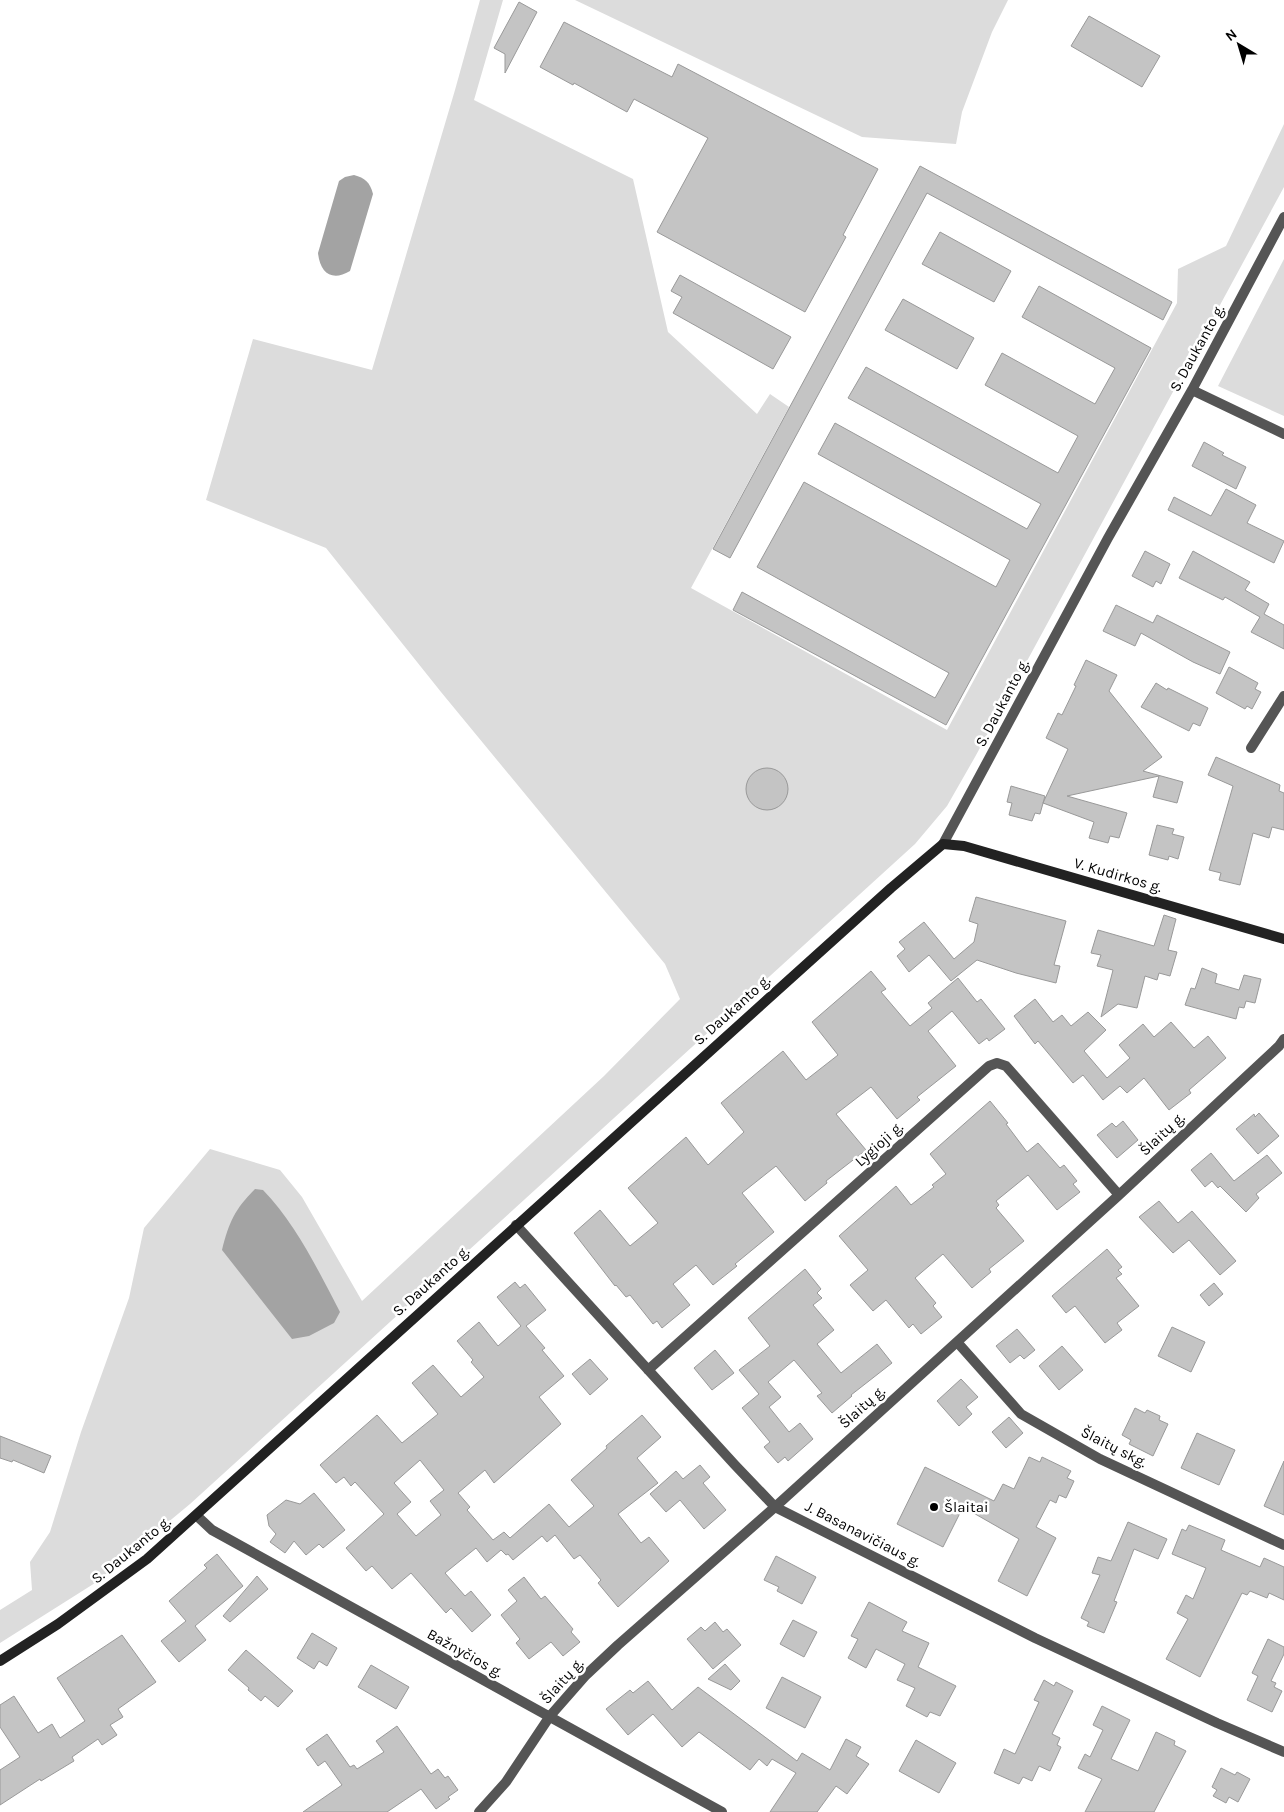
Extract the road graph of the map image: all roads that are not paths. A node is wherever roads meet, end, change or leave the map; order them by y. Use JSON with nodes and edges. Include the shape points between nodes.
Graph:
{"nodes":[{"id":1,"x":1284,"y":217,"type":"edge"},
{"id":2,"x":1192,"y":390,"type":"junction"},
{"id":3,"x":1284,"y":434,"type":"edge"},
{"id":4,"x":1284,"y":696,"type":"edge"},
{"id":5,"x":1251,"y":748,"type":"dead end"},
{"id":6,"x":943,"y":844,"type":"junction"},
{"id":7,"x":1284,"y":939,"type":"edge"},
{"id":8,"x":1284,"y":1039,"type":"edge"},
{"id":9,"x":1119,"y":1195,"type":"junction"},
{"id":10,"x":516,"y":1225,"type":"junction"},
{"id":11,"x":956,"y":1342,"type":"junction"},
{"id":12,"x":648,"y":1370,"type":"junction"},
{"id":13,"x":775,"y":1507,"type":"junction"},
{"id":14,"x":197,"y":1516,"type":"junction"},
{"id":15,"x":1284,"y":1544,"type":"edge"},
{"id":16,"x":0,"y":1661,"type":"edge"},
{"id":17,"x":550,"y":1716,"type":"junction"},
{"id":18,"x":1284,"y":1752,"type":"edge"},
{"id":19,"x":479,"y":1812,"type":"edge"},
{"id":20,"x":722,"y":1812,"type":"edge"}],
"edges":[{"from":1,"to":2,"type":"street","name":"S. Daukanto g."},
{"from":2,"to":3,"type":"street"},
{"from":2,"to":6,"type":"street","name":"S. Daukanto g."},
{"from":4,"to":5,"type":"street"},
{"from":6,"to":7,"type":"street","name":"V. Kudirkos g.","via":[[964,846]]},
{"from":6,"to":10,"type":"street","name":"S. Daukanto g."},
{"from":8,"to":9,"type":"street","name":"Šlaitų g."},
{"from":9,"to":11,"type":"street","name":"Šlaitų g."},
{"from":9,"to":12,"type":"street","name":"Lygioji g.","via":[[1006,1066],[997,1063],[988,1066]]},
{"from":10,"to":12,"type":"street","name":"J. Basanavičiaus g."},
{"from":10,"to":14,"type":"street","name":"S. Daukanto g."},
{"from":11,"to":13,"type":"street","name":"Šlaitų g."},
{"from":11,"to":15,"type":"street","name":"Šlaitų skg.","via":[[1021,1414],[1100,1458]]},
{"from":12,"to":13,"type":"street","name":"J. Basanavičiaus g."},
{"from":13,"to":17,"type":"street","name":"Šlaitų g.","via":[[618,1644],[586,1674]]},
{"from":13,"to":18,"type":"street","name":"J. Basanavičiaus g.","via":[[1035,1638]]},
{"from":14,"to":16,"type":"street","name":"S. Daukanto g.","via":[[106,1590]]},
{"from":14,"to":17,"type":"street","name":"Bažnyčios g.","via":[[212,1530]]},
{"from":17,"to":19,"type":"street","name":"Šlaitų g.","via":[[506,1782]]},
{"from":17,"to":20,"type":"street","name":"Bažnyčios g."}]}
